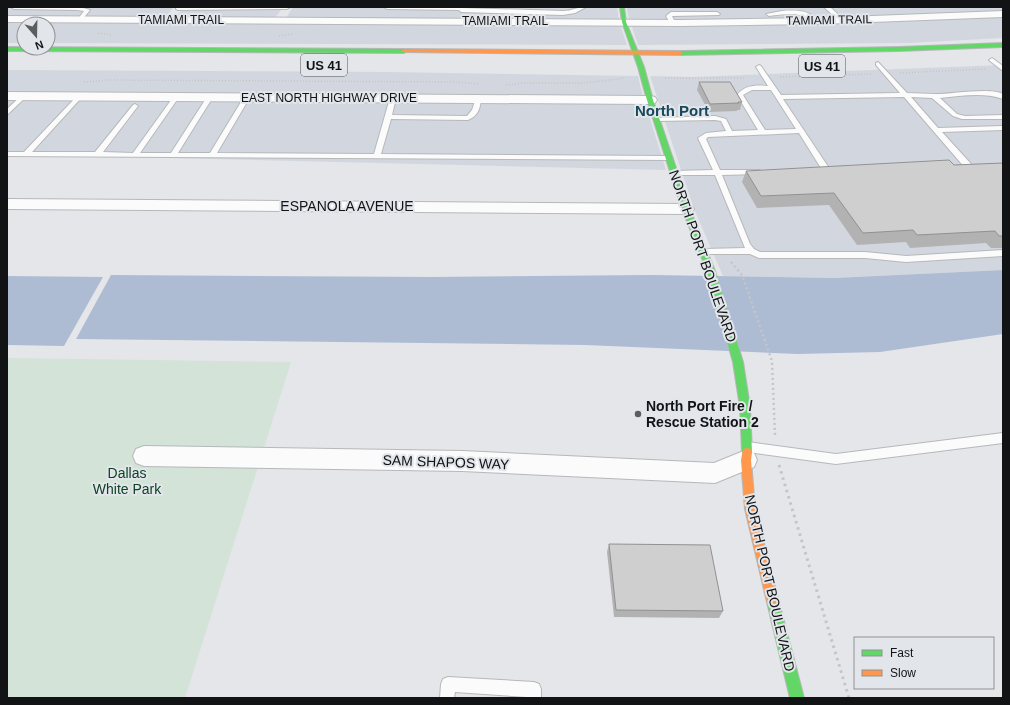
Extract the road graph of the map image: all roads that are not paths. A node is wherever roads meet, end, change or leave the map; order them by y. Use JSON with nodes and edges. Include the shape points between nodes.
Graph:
{"nodes":[{"id":1,"x":179,"y":7,"type":"edge"},
{"id":2,"x":288,"y":7,"type":"edge"},
{"id":3,"x":387,"y":7,"type":"edge"},
{"id":4,"x":583,"y":7,"type":"edge"},
{"id":5,"x":622,"y":7,"type":"edge"},
{"id":6,"x":713,"y":7,"type":"edge"},
{"id":7,"x":827,"y":7,"type":"edge"},
{"id":8,"x":461,"y":8,"type":"edge"},
{"id":9,"x":11,"y":11,"type":"edge"},
{"id":10,"x":1003,"y":14,"type":"edge"},
{"id":11,"x":719,"y":18,"type":"junction"},
{"id":12,"x":168,"y":20,"type":"junction"},
{"id":13,"x":279,"y":20,"type":"junction"},
{"id":14,"x":841,"y":20,"type":"junction"},
{"id":15,"x":382,"y":21,"type":"junction"},
{"id":16,"x":458,"y":21,"type":"junction"},
{"id":17,"x":624,"y":22,"type":"junction"},
{"id":18,"x":1003,"y":45,"type":"edge"},
{"id":19,"x":7,"y":49,"type":"edge"},
{"id":20,"x":635,"y":52,"type":"junction"},
{"id":21,"x":981,"y":61,"type":"dead end"},
{"id":22,"x":874,"y":64,"type":"joint"},
{"id":23,"x":892,"y":64,"type":"dead end"},
{"id":24,"x":1002,"y":66,"type":"edge"},
{"id":25,"x":760,"y":67,"type":"dead end"},
{"id":26,"x":772,"y":88,"type":"junction"},
{"id":27,"x":905,"y":95,"type":"junction"},
{"id":28,"x":7,"y":96,"type":"edge"},
{"id":29,"x":24,"y":96,"type":"junction"},
{"id":30,"x":80,"y":96,"type":"junction"},
{"id":31,"x":934,"y":96,"type":"junction"},
{"id":32,"x":176,"y":97,"type":"junction"},
{"id":33,"x":210,"y":97,"type":"junction"},
{"id":34,"x":247,"y":97,"type":"junction"},
{"id":35,"x":778,"y":97,"type":"junction"},
{"id":36,"x":1003,"y":97,"type":"edge"},
{"id":37,"x":393,"y":98,"type":"junction"},
{"id":38,"x":478,"y":99,"type":"junction"},
{"id":39,"x":650,"y":100,"type":"junction"},
{"id":40,"x":135,"y":106,"type":"dead end"},
{"id":41,"x":7,"y":113,"type":"edge"},
{"id":42,"x":1003,"y":117,"type":"edge"},
{"id":43,"x":387,"y":118,"type":"junction"},
{"id":44,"x":657,"y":119,"type":"junction"},
{"id":45,"x":1003,"y":128,"type":"edge"},
{"id":46,"x":936,"y":130,"type":"junction"},
{"id":47,"x":801,"y":131,"type":"junction"},
{"id":48,"x":763,"y":132,"type":"junction"},
{"id":49,"x":730,"y":133,"type":"junction"},
{"id":50,"x":7,"y":154,"type":"edge"},
{"id":51,"x":26,"y":154,"type":"junction"},
{"id":52,"x":97,"y":155,"type":"junction"},
{"id":53,"x":135,"y":155,"type":"junction"},
{"id":54,"x":173,"y":155,"type":"junction"},
{"id":55,"x":212,"y":156,"type":"junction"},
{"id":56,"x":377,"y":157,"type":"junction"},
{"id":57,"x":669,"y":158,"type":"junction"},
{"id":58,"x":954,"y":167,"type":"edge"},
{"id":59,"x":827,"y":171,"type":"edge"},
{"id":60,"x":766,"y":172,"type":"edge"},
{"id":61,"x":674,"y":173,"type":"junction"},
{"id":62,"x":718,"y":173,"type":"junction"},
{"id":63,"x":7,"y":204,"type":"edge"},
{"id":64,"x":686,"y":209,"type":"junction"},
{"id":65,"x":751,"y":251,"type":"junction"},
{"id":66,"x":704,"y":252,"type":"junction"},
{"id":67,"x":1003,"y":253,"type":"edge"},
{"id":68,"x":1003,"y":438,"type":"edge"},
{"id":69,"x":747,"y":454,"type":"junction"},
{"id":70,"x":144,"y":456,"type":"dead end"},
{"id":71,"x":447,"y":698,"type":"edge"},
{"id":72,"x":534,"y":698,"type":"edge"},
{"id":73,"x":797,"y":698,"type":"edge"}],
"edges":[{"from":1,"to":2,"type":"lane"},
{"from":1,"to":12,"type":"street"},
{"from":2,"to":13,"type":"street"},
{"from":3,"to":8,"type":"lane"},
{"from":3,"to":15,"type":"lane"},
{"from":4,"to":8,"type":"lane","via":[[574,12],[563,13]]},
{"from":5,"to":17,"type":"main road","name":"NORTH PORT BOULEVARD"},
{"from":6,"to":11,"type":"lane"},
{"from":7,"to":14,"type":"lane"},
{"from":8,"to":16,"type":"lane"},
{"from":9,"to":12,"type":"street","name":"TAMIAMI TRAIL","via":[[81,19]]},
{"from":10,"to":14,"type":"street","name":"TAMIAMI TRAIL"},
{"from":11,"to":14,"type":"street","name":"TAMIAMI TRAIL","via":[[770,15],[817,21]]},
{"from":11,"to":17,"type":"street","name":"TAMIAMI TRAIL","via":[[672,22]]},
{"from":12,"to":13,"type":"street","name":"TAMIAMI TRAIL"},
{"from":13,"to":15,"type":"street","name":"TAMIAMI TRAIL"},
{"from":15,"to":16,"type":"street","name":"TAMIAMI TRAIL"},
{"from":16,"to":17,"type":"street","name":"TAMIAMI TRAIL"},
{"from":17,"to":20,"type":"main road","name":"NORTH PORT BOULEVARD"},
{"from":18,"to":20,"type":"main road","number":"US 41","via":[[835,51]]},
{"from":19,"to":20,"type":"main road","number":"US 41"},
{"from":20,"to":39,"type":"main road","name":"NORTH PORT BOULEVARD"},
{"from":21,"to":24,"type":"main road","via":[[992,60]]},
{"from":22,"to":23,"type":"main road"},
{"from":22,"to":27,"type":"lane","via":[[886,73]]},
{"from":25,"to":26,"type":"lane"},
{"from":26,"to":35,"type":"lane"},
{"from":26,"to":48,"type":"lane","via":[[750,88],[740,95]]},
{"from":27,"to":31,"type":"lane"},
{"from":27,"to":35,"type":"lane"},
{"from":27,"to":46,"type":"lane"},
{"from":28,"to":29,"type":"street","name":"EAST NORTH HIGHWAY DRIVE"},
{"from":29,"to":30,"type":"street","name":"EAST NORTH HIGHWAY DRIVE"},
{"from":29,"to":41,"type":"lane"},
{"from":30,"to":32,"type":"street","name":"EAST NORTH HIGHWAY DRIVE"},
{"from":30,"to":51,"type":"lane"},
{"from":31,"to":36,"type":"lane","via":[[986,93]]},
{"from":31,"to":42,"type":"lane","via":[[955,115],[964,118]]},
{"from":32,"to":33,"type":"street","name":"EAST NORTH HIGHWAY DRIVE"},
{"from":32,"to":53,"type":"lane"},
{"from":33,"to":34,"type":"street","name":"EAST NORTH HIGHWAY DRIVE"},
{"from":33,"to":54,"type":"lane"},
{"from":34,"to":37,"type":"street","name":"EAST NORTH HIGHWAY DRIVE"},
{"from":34,"to":55,"type":"lane"},
{"from":35,"to":47,"type":"lane"},
{"from":37,"to":38,"type":"street","name":"EAST NORTH HIGHWAY DRIVE"},
{"from":37,"to":43,"type":"lane"},
{"from":38,"to":39,"type":"street","name":"EAST NORTH HIGHWAY DRIVE"},
{"from":38,"to":43,"type":"lane","via":[[476,111],[468,118]]},
{"from":39,"to":44,"type":"main road","name":"NORTH PORT BOULEVARD"},
{"from":40,"to":52,"type":"lane"},
{"from":43,"to":56,"type":"lane"},
{"from":44,"to":49,"type":"lane","via":[[715,118],[724,120]]},
{"from":44,"to":57,"type":"main road","name":"NORTH PORT BOULEVARD"},
{"from":45,"to":46,"type":"lane"},
{"from":46,"to":58,"type":"lane","via":[[972,166]]},
{"from":47,"to":48,"type":"lane"},
{"from":47,"to":59,"type":"lane"},
{"from":48,"to":49,"type":"lane"},
{"from":49,"to":62,"type":"lane","via":[[706,134],[702,138]]},
{"from":50,"to":51,"type":"lane"},
{"from":51,"to":52,"type":"lane"},
{"from":52,"to":53,"type":"lane"},
{"from":53,"to":54,"type":"lane"},
{"from":54,"to":55,"type":"lane"},
{"from":55,"to":56,"type":"lane"},
{"from":56,"to":57,"type":"lane"},
{"from":57,"to":61,"type":"main road","name":"NORTH PORT BOULEVARD"},
{"from":60,"to":62,"type":"lane"},
{"from":61,"to":62,"type":"lane"},
{"from":61,"to":64,"type":"main road","name":"NORTH PORT BOULEVARD"},
{"from":62,"to":65,"type":"lane"},
{"from":63,"to":64,"type":"street","name":"ESPANOLA AVENUE"},
{"from":64,"to":66,"type":"main road","name":"NORTH PORT BOULEVARD"},
{"from":65,"to":66,"type":"lane"},
{"from":65,"to":67,"type":"lane","via":[[759,254],[865,255],[906,259]]},
{"from":66,"to":69,"type":"main road","name":"NORTH PORT BOULEVARD","via":[[738,362],[745,407]]},
{"from":68,"to":69,"type":"lane","via":[[836,459],[775,450]]},
{"from":69,"to":70,"type":"street","name":"SAM SHAPOS WAY","via":[[715,473],[462,461]]},
{"from":69,"to":73,"type":"main road","name":"NORTH PORT BOULEVARD","via":[[750,509]]},
{"from":71,"to":72,"type":"lane","via":[[448,684],[534,689]]}]}
